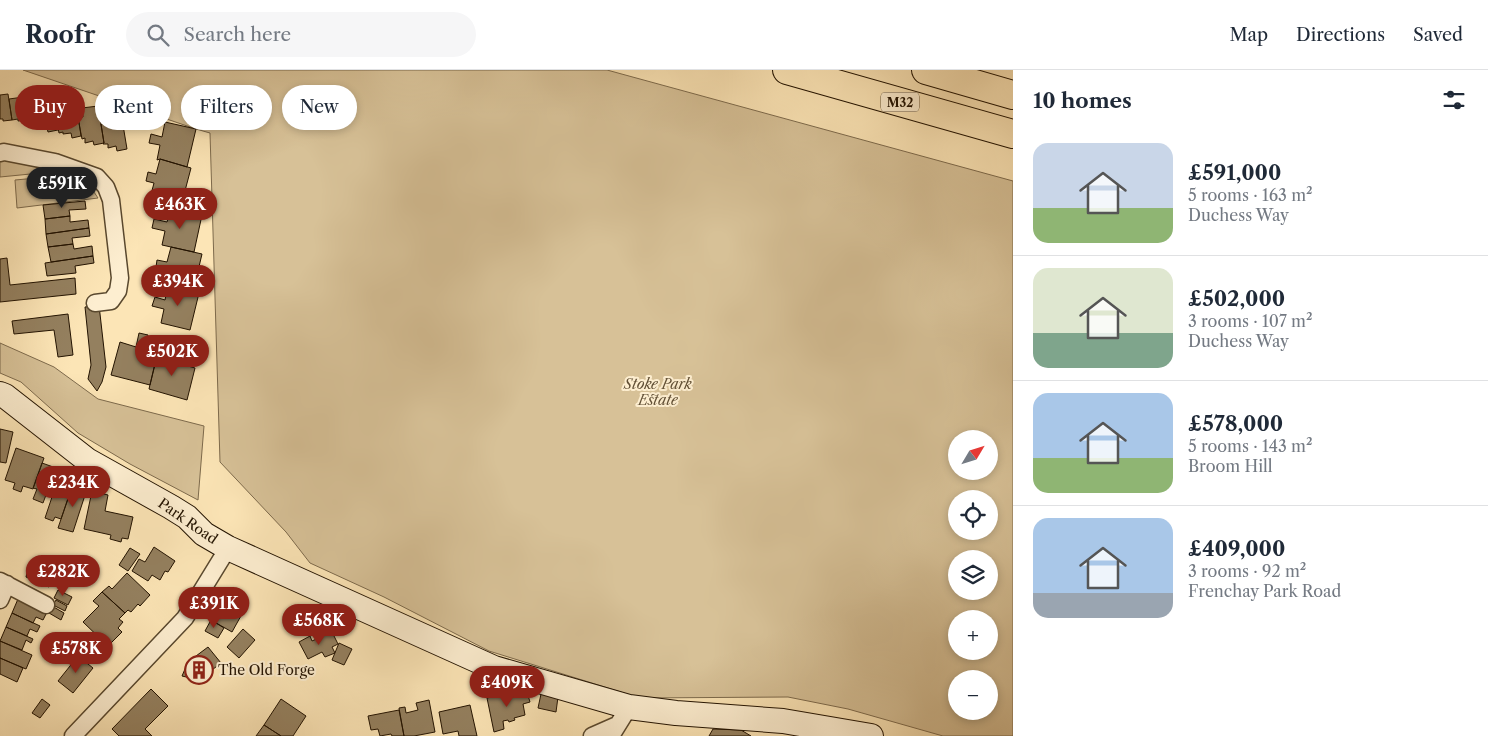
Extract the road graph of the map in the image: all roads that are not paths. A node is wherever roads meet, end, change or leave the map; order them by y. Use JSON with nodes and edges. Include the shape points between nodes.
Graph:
{"nodes":[{"id":1,"x":787,"y":70,"type":"edge"},
{"id":2,"x":926,"y":70,"type":"edge"},
{"id":3,"x":1013,"y":95,"type":"edge"},
{"id":4,"x":1013,"y":134,"type":"edge"},
{"id":5,"x":0,"y":153,"type":"edge"},
{"id":6,"x":95,"y":303,"type":"dead end"},
{"id":7,"x":0,"y":394,"type":"edge"},
{"id":8,"x":228,"y":548,"type":"junction"},
{"id":9,"x":4,"y":583,"type":"edge"},
{"id":10,"x":0,"y":600,"type":"edge"},
{"id":11,"x":46,"y":605,"type":"dead end"},
{"id":12,"x":619,"y":723,"type":"edge"},
{"id":13,"x":73,"y":736,"type":"edge"},
{"id":14,"x":592,"y":736,"type":"edge"},
{"id":15,"x":871,"y":736,"type":"edge"}],
"edges":[{"from":1,"to":4,"type":"highway","number":"M32"},
{"from":2,"to":3,"type":"highway"},
{"from":5,"to":6,"type":"street","via":[[54,162],[97,177],[106,187],[111,200],[120,278],[118,291],[111,301]]},
{"from":7,"to":8,"type":"main road","name":"Park Road","via":[[87,460],[171,507],[204,534]]},
{"from":8,"to":12,"type":"main road","name":"Park Road"},
{"from":8,"to":13,"type":"street","via":[[185,618]]},
{"from":9,"to":10,"type":"street"},
{"from":9,"to":11,"type":"street"},
{"from":12,"to":14,"type":"street"},
{"from":12,"to":15,"type":"main road","name":"Park Road","via":[[676,713],[783,721]]}]}
